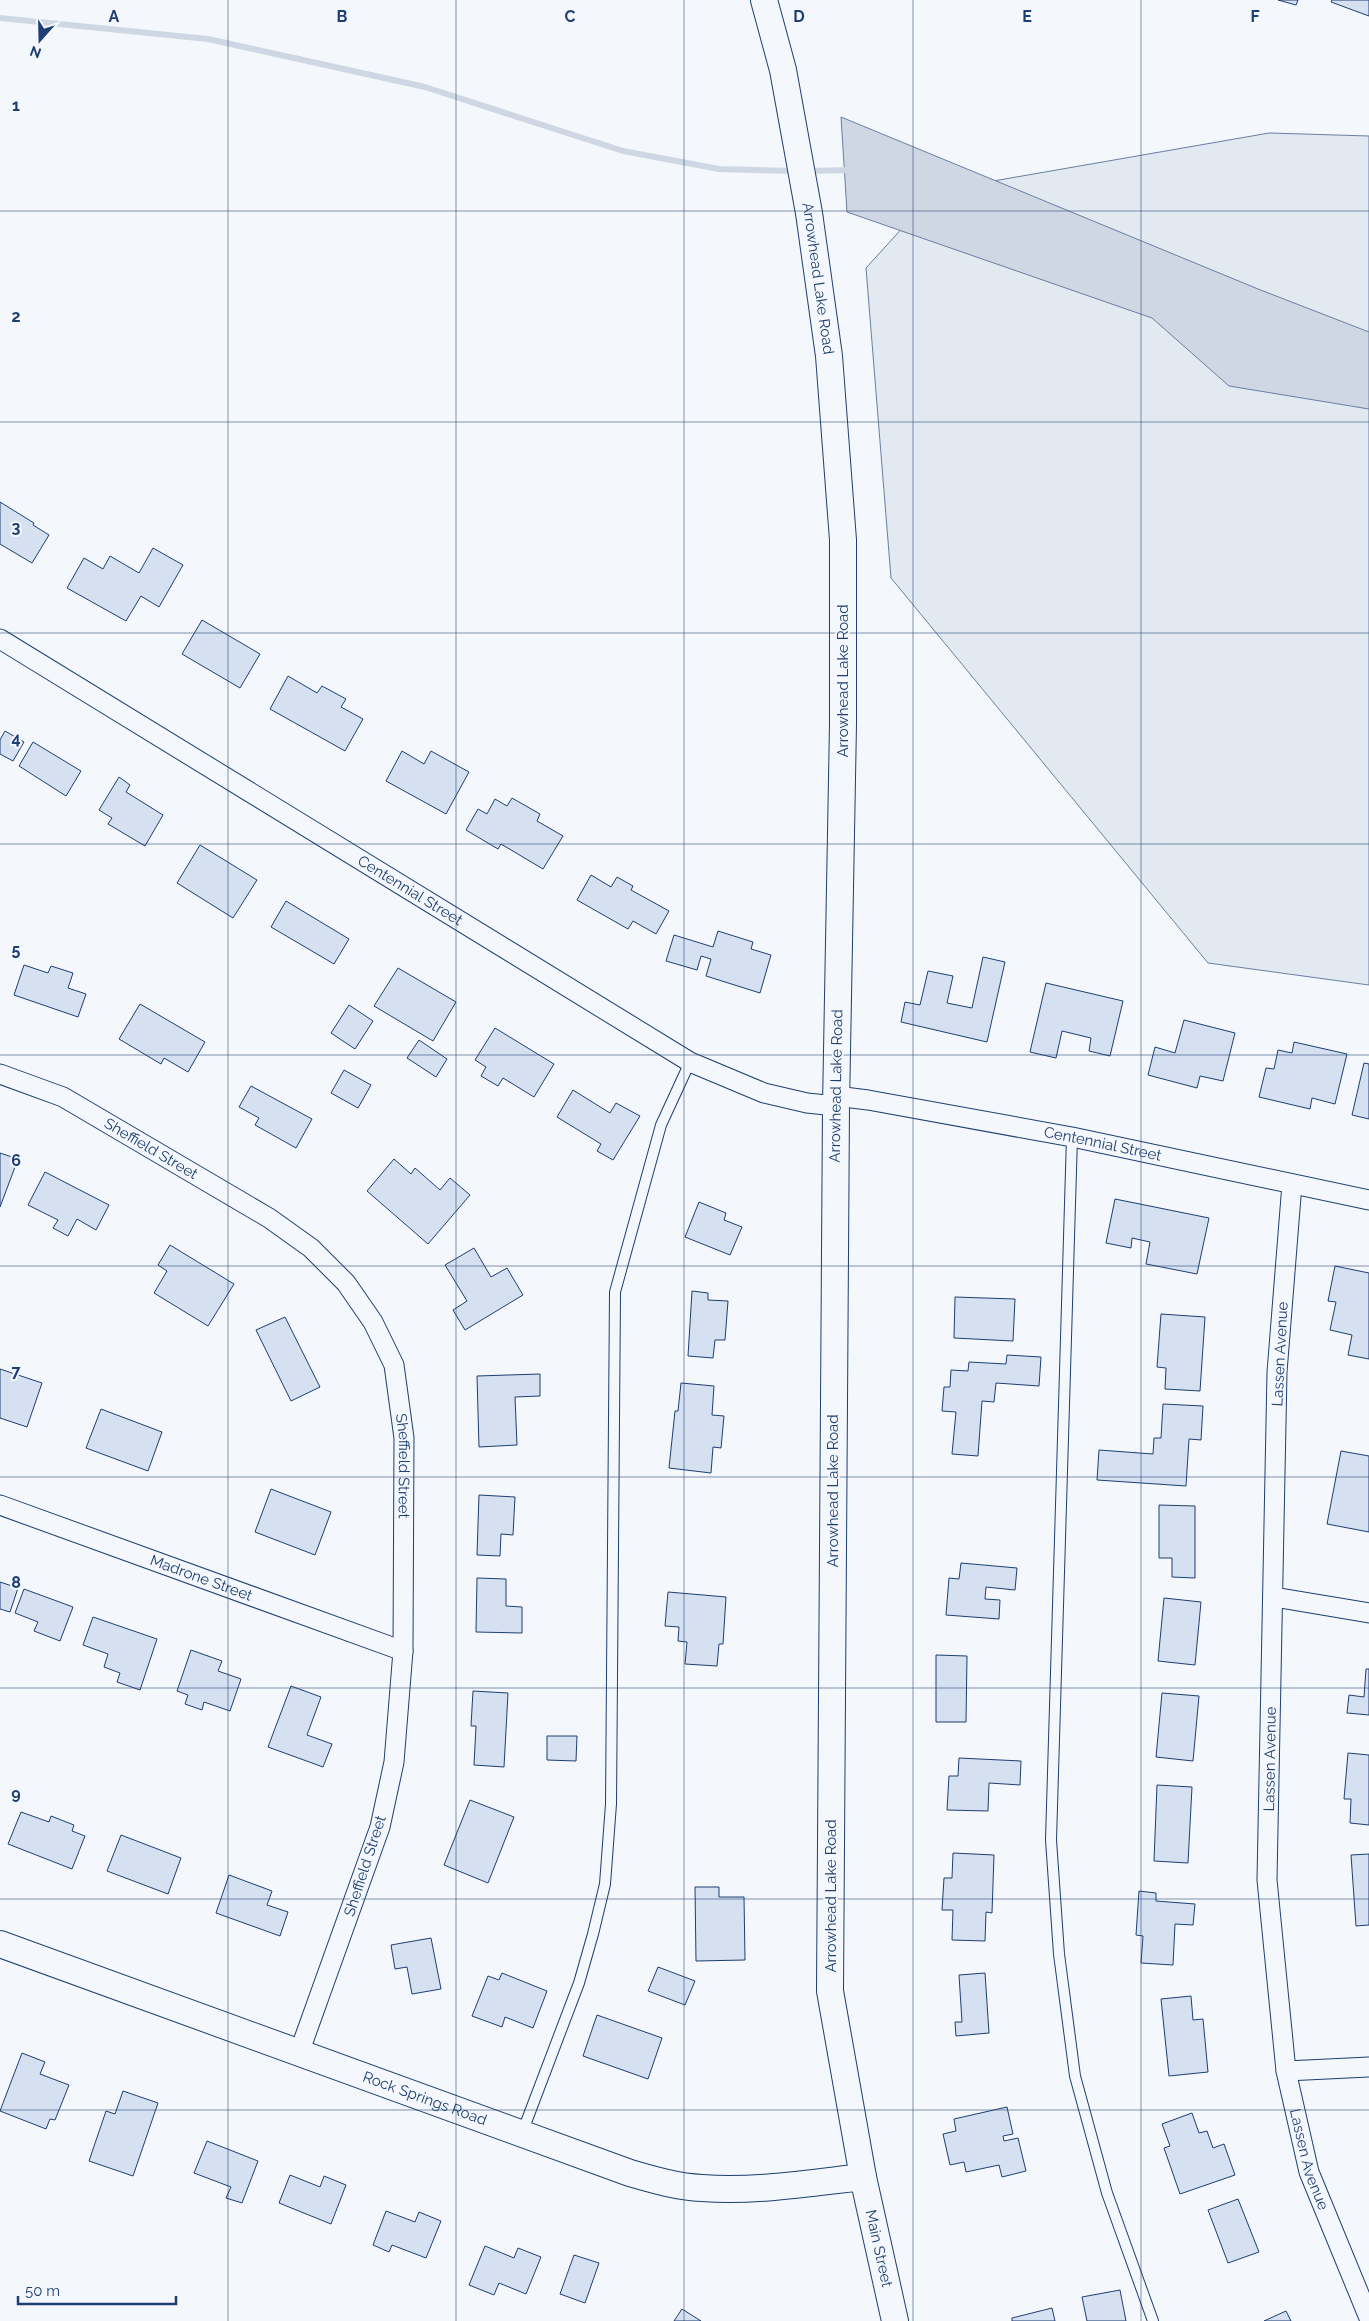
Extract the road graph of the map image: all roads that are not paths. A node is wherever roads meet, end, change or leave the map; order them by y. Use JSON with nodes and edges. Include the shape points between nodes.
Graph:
{"nodes":[{"id":1,"x":764,"y":0,"type":"edge"},
{"id":2,"x":0,"y":639,"type":"edge"},
{"id":3,"x":690,"y":1062,"type":"junction"},
{"id":4,"x":0,"y":1074,"type":"edge"},
{"id":5,"x":836,"y":1101,"type":"junction"},
{"id":6,"x":1072,"y":1137,"type":"junction"},
{"id":7,"x":1292,"y":1184,"type":"junction"},
{"id":8,"x":1369,"y":1200,"type":"edge"},
{"id":9,"x":0,"y":1505,"type":"edge"},
{"id":10,"x":1274,"y":1597,"type":"junction"},
{"id":11,"x":1369,"y":1613,"type":"edge"},
{"id":12,"x":403,"y":1651,"type":"junction"},
{"id":13,"x":0,"y":1944,"type":"edge"},
{"id":14,"x":299,"y":2053,"type":"junction"},
{"id":15,"x":1369,"y":2067,"type":"edge"},
{"id":16,"x":1286,"y":2071,"type":"junction"},
{"id":17,"x":522,"y":2134,"type":"junction"},
{"id":18,"x":863,"y":2177,"type":"junction"},
{"id":19,"x":1369,"y":2318,"type":"edge"},
{"id":20,"x":895,"y":2321,"type":"edge"},
{"id":21,"x":1153,"y":2321,"type":"edge"}],
"edges":[{"from":1,"to":5,"type":"main road","name":"Arrowhead Lake Road","via":[[783,70],[809,213],[829,356],[843,540]]},
{"from":2,"to":3,"type":"street","name":"Centennial Street"},
{"from":3,"to":5,"type":"street","name":"Centennial Street","via":[[764,1093],[807,1103]]},
{"from":3,"to":17,"type":"lane","via":[[661,1125],[615,1292],[611,1804],[605,1884],[579,1983]]},
{"from":4,"to":12,"type":"street","name":"Sheffield Street","via":[[62,1097],[269,1218],[311,1248],[339,1276],[373,1322],[394,1365],[404,1438]]},
{"from":5,"to":6,"type":"street","name":"Centennial Street","via":[[868,1100]]},
{"from":5,"to":18,"type":"main road","name":"Arrowhead Lake Road","via":[[830,1990]]},
{"from":6,"to":7,"type":"street","name":"Centennial Street"},
{"from":6,"to":21,"type":"lane","via":[[1052,1849],[1059,1954],[1075,2076],[1107,2193]]},
{"from":7,"to":8,"type":"street","name":"Centennial Street"},
{"from":7,"to":10,"type":"street","name":"Lassen Avenue","via":[[1277,1372]]},
{"from":9,"to":12,"type":"street","name":"Madrone Street"},
{"from":10,"to":11,"type":"street"},
{"from":10,"to":16,"type":"street","name":"Lassen Avenue","via":[[1267,1880]]},
{"from":12,"to":14,"type":"street","name":"Sheffield Street","via":[[394,1762],[380,1827]]},
{"from":13,"to":14,"type":"main road","name":"Rock Springs Road"},
{"from":14,"to":17,"type":"main road","name":"Rock Springs Road"},
{"from":15,"to":16,"type":"street"},
{"from":16,"to":19,"type":"street","name":"Lassen Avenue","via":[[1308,2172]]},
{"from":17,"to":18,"type":"main road","name":"Rock Springs Road","via":[[630,2173],[701,2188],[801,2184]]},
{"from":18,"to":20,"type":"main road","name":"Main Street"}]}
